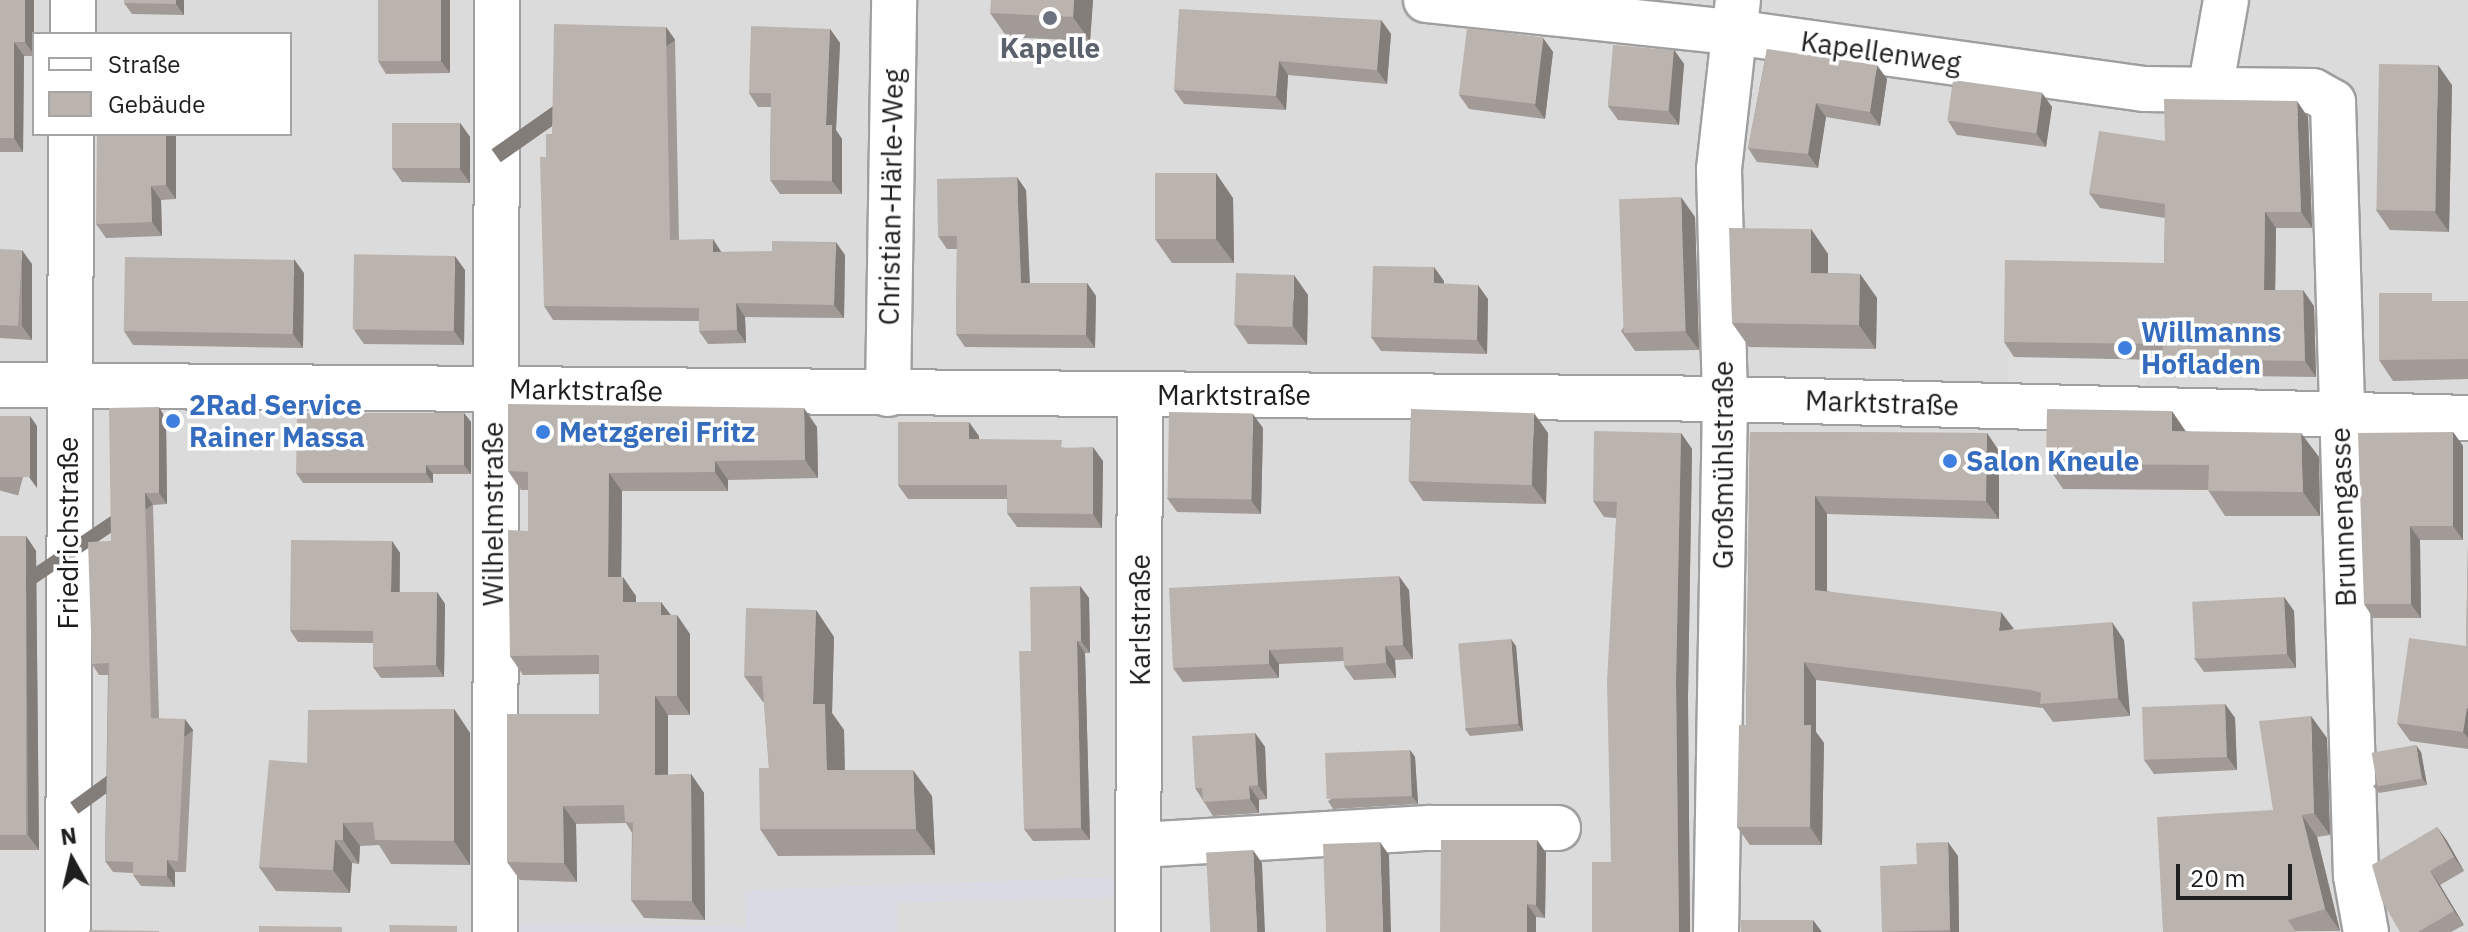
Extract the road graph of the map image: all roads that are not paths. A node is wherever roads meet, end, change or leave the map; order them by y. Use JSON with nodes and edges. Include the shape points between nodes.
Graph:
{"nodes":[{"id":1,"x":73,"y":0,"type":"edge"},
{"id":2,"x":497,"y":0,"type":"edge"},
{"id":3,"x":894,"y":0,"type":"edge"},
{"id":4,"x":1426,"y":0,"type":"edge"},
{"id":5,"x":2226,"y":0,"type":"edge"},
{"id":6,"x":1735,"y":16,"type":"edge"},
{"id":7,"x":73,"y":32,"type":"edge"},
{"id":8,"x":2210,"y":90,"type":"junction"},
{"id":9,"x":2333,"y":102,"type":"joint"},
{"id":10,"x":71,"y":136,"type":"edge"},
{"id":11,"x":0,"y":385,"type":"edge"},
{"id":12,"x":68,"y":386,"type":"junction"},
{"id":13,"x":493,"y":388,"type":"junction"},
{"id":14,"x":888,"y":394,"type":"junction"},
{"id":15,"x":1140,"y":394,"type":"junction"},
{"id":16,"x":1725,"y":399,"type":"junction"},
{"id":17,"x":2339,"y":417,"type":"junction"},
{"id":18,"x":2468,"y":418,"type":"edge"},
{"id":19,"x":1558,"y":828,"type":"dead end"},
{"id":20,"x":1140,"y":845,"type":"junction"},
{"id":21,"x":68,"y":932,"type":"edge"},
{"id":22,"x":495,"y":932,"type":"edge"},
{"id":23,"x":1138,"y":932,"type":"edge"},
{"id":24,"x":1716,"y":932,"type":"edge"},
{"id":25,"x":2366,"y":932,"type":"edge"}],
"edges":[{"from":1,"to":7,"type":"street"},
{"from":2,"to":13,"type":"street","name":"Wilhelmstraße"},
{"from":3,"to":14,"type":"street","name":"Christian-Härle-Weg"},
{"from":4,"to":6,"type":"street","name":"Kapellenweg"},
{"from":5,"to":8,"type":"street"},
{"from":6,"to":8,"type":"street","name":"Kapellenweg","via":[[2144,89]]},
{"from":6,"to":16,"type":"street","name":"Großmühlstraße","via":[[1719,169]]},
{"from":8,"to":9,"type":"street","name":"Kapellenweg","via":[[2313,91]]},
{"from":9,"to":17,"type":"street","name":"Brunnengasse"},
{"from":10,"to":12,"type":"street","name":"Friedrichstraße"},
{"from":11,"to":12,"type":"street","name":"Marktstraße"},
{"from":12,"to":13,"type":"street","name":"Marktstraße"},
{"from":12,"to":21,"type":"street","name":"Friedrichstraße"},
{"from":13,"to":14,"type":"street","name":"Marktstraße"},
{"from":13,"to":22,"type":"street","name":"Wilhelmstraße"},
{"from":14,"to":15,"type":"street","name":"Marktstraße"},
{"from":15,"to":16,"type":"street","name":"Marktstraße"},
{"from":15,"to":20,"type":"street","name":"Karlstraße"},
{"from":16,"to":17,"type":"street","name":"Marktstraße"},
{"from":16,"to":24,"type":"street","name":"Großmühlstraße"},
{"from":17,"to":18,"type":"street","name":"Marktstraße"},
{"from":17,"to":25,"type":"street","name":"Brunnengasse","via":[[2356,876]]},
{"from":19,"to":20,"type":"street","via":[[1429,828]]},
{"from":20,"to":23,"type":"street","name":"Karlstraße"}]}
